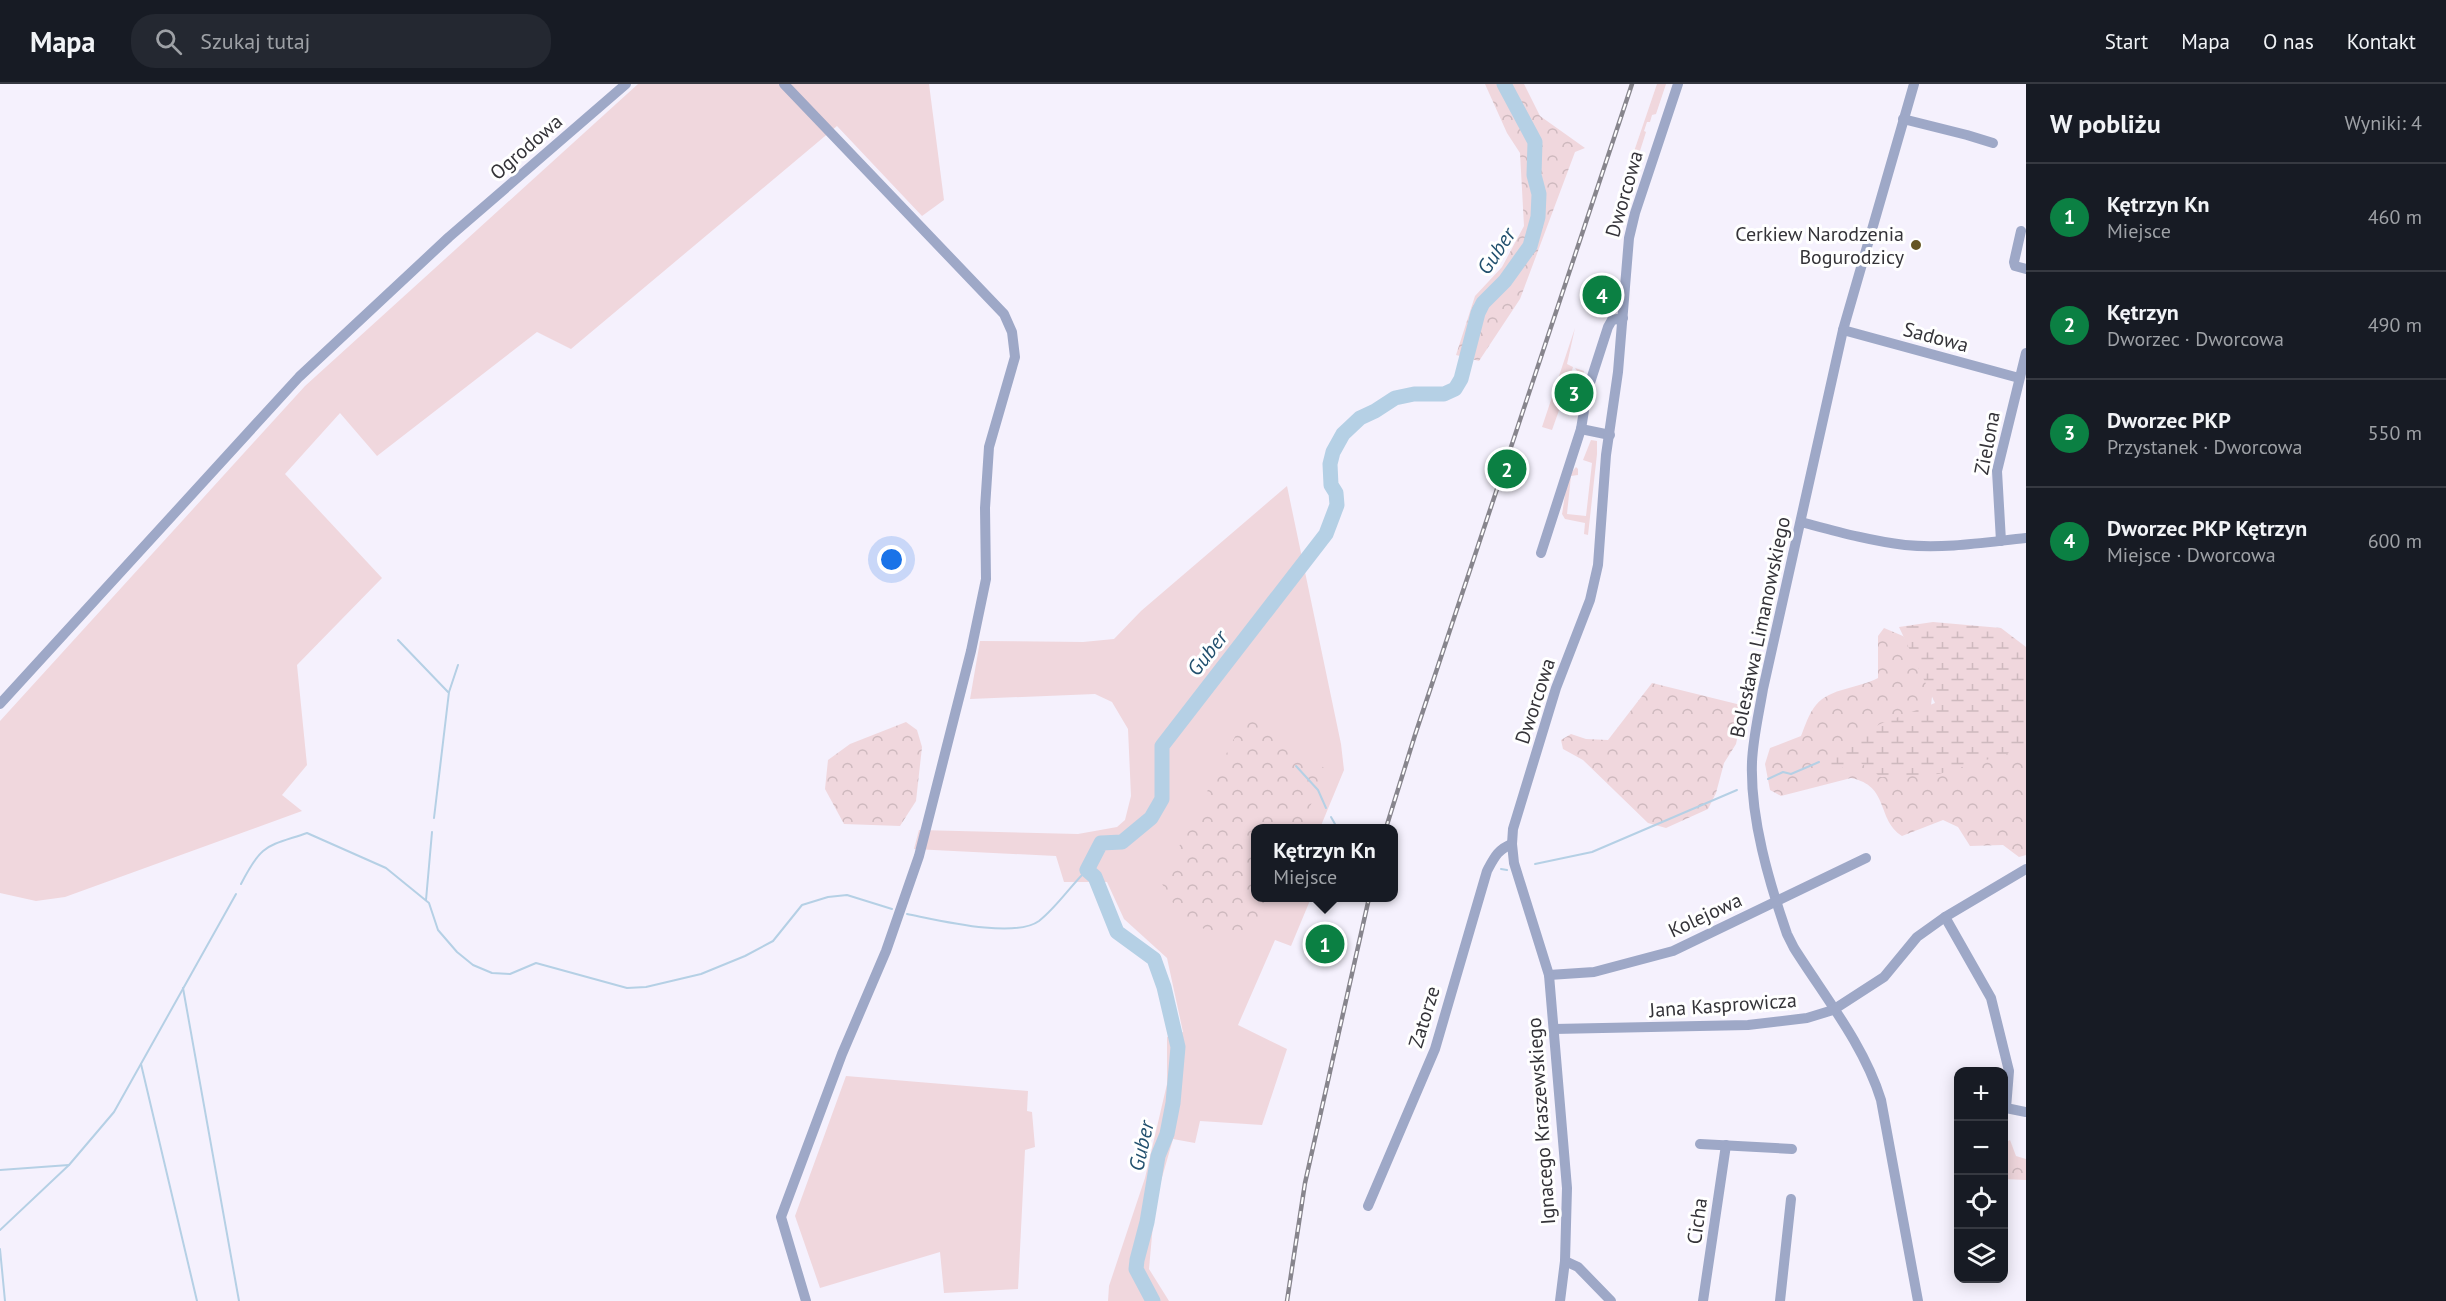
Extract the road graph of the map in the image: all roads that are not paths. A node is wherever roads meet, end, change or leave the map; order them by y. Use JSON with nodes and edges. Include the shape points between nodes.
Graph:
{"nodes":[{"id":1,"x":626,"y":84,"type":"edge"},
{"id":2,"x":784,"y":84,"type":"edge"},
{"id":3,"x":1678,"y":84,"type":"edge"},
{"id":4,"x":1913,"y":85,"type":"edge"},
{"id":5,"x":1903,"y":119,"type":"junction"},
{"id":6,"x":1993,"y":143,"type":"dead end"},
{"id":7,"x":2021,"y":231,"type":"dead end"},
{"id":8,"x":2026,"y":269,"type":"edge"},
{"id":9,"x":1623,"y":318,"type":"junction"},
{"id":10,"x":1843,"y":330,"type":"junction"},
{"id":11,"x":2026,"y":353,"type":"edge"},
{"id":12,"x":2019,"y":378,"type":"junction"},
{"id":13,"x":1581,"y":429,"type":"junction"},
{"id":14,"x":1610,"y":435,"type":"junction"},
{"id":15,"x":1801,"y":522,"type":"junction"},
{"id":16,"x":2026,"y":538,"type":"edge"},
{"id":17,"x":2001,"y":541,"type":"junction"},
{"id":18,"x":1541,"y":553,"type":"dead end"},
{"id":19,"x":0,"y":704,"type":"edge"},
{"id":20,"x":1512,"y":844,"type":"junction"},
{"id":21,"x":1866,"y":858,"type":"dead end"},
{"id":22,"x":2026,"y":869,"type":"edge"},
{"id":23,"x":1777,"y":901,"type":"junction"},
{"id":24,"x":1945,"y":916,"type":"junction"},
{"id":25,"x":1549,"y":975,"type":"junction"},
{"id":26,"x":1833,"y":1010,"type":"junction"},
{"id":27,"x":1554,"y":1029,"type":"junction"},
{"id":28,"x":2026,"y":1112,"type":"edge"},
{"id":29,"x":1700,"y":1144,"type":"dead end"},
{"id":30,"x":1726,"y":1145,"type":"junction"},
{"id":31,"x":1792,"y":1149,"type":"dead end"},
{"id":32,"x":1791,"y":1199,"type":"dead end"},
{"id":33,"x":1368,"y":1206,"type":"dead end"},
{"id":34,"x":1565,"y":1261,"type":"junction"},
{"id":35,"x":806,"y":1301,"type":"edge"},
{"id":36,"x":1560,"y":1301,"type":"edge"},
{"id":37,"x":1611,"y":1301,"type":"edge"},
{"id":38,"x":1703,"y":1301,"type":"edge"},
{"id":39,"x":1780,"y":1301,"type":"edge"},
{"id":40,"x":1918,"y":1301,"type":"edge"}],
"edges":[{"from":1,"to":19,"type":"street","name":"Ogrodowa","via":[[449,237],[300,377]]},
{"from":2,"to":35,"type":"street","via":[[1004,314],[1012,332],[1015,357],[989,447],[986,579],[920,856],[781,1217]]},
{"from":3,"to":9,"type":"street","name":"Dworcowa","via":[[1632,224],[1626,255]]},
{"from":4,"to":5,"type":"street","name":"Bolesława Limanowskiego"},
{"from":5,"to":6,"type":"street"},
{"from":5,"to":10,"type":"street","name":"Bolesława Limanowskiego"},
{"from":7,"to":8,"type":"street","via":[[2014,262],[2015,267]]},
{"from":9,"to":13,"type":"street","via":[[1614,319],[1608,327],[1585,398]]},
{"from":9,"to":14,"type":"street","name":"Dworcowa"},
{"from":10,"to":12,"type":"street","name":"Sadowa"},
{"from":10,"to":15,"type":"street","name":"Bolesława Limanowskiego"},
{"from":11,"to":12,"type":"street","name":"Zielona"},
{"from":12,"to":17,"type":"street","name":"Zielona","via":[[1997,471]]},
{"from":13,"to":14,"type":"street"},
{"from":13,"to":18,"type":"street"},
{"from":14,"to":20,"type":"street","name":"Dworcowa","via":[[1598,565],[1590,600],[1556,688],[1513,829]]},
{"from":15,"to":17,"type":"street","via":[[1907,545]]},
{"from":15,"to":23,"type":"street","name":"Bolesława Limanowskiego","via":[[1763,689],[1752,760],[1754,807]]},
{"from":16,"to":17,"type":"street"},
{"from":20,"to":25,"type":"street","name":"Dworcowa","via":[[1514,863]]},
{"from":20,"to":33,"type":"street","name":"Zatorze","via":[[1496,853],[1487,871],[1435,1049]]},
{"from":21,"to":23,"type":"street","name":"Kolejowa"},
{"from":22,"to":24,"type":"street","name":"Jana Kasprowicza"},
{"from":23,"to":25,"type":"street","name":"Kolejowa","via":[[1673,951],[1594,972]]},
{"from":23,"to":26,"type":"street","name":"Bolesława Limanowskiego","via":[[1794,948]]},
{"from":24,"to":26,"type":"street","name":"Jana Kasprowicza","via":[[1917,937],[1884,977]]},
{"from":24,"to":28,"type":"street","via":[[1991,998],[2010,1071],[2006,1108]]},
{"from":25,"to":27,"type":"street","name":"Ignacego Kraszewskiego"},
{"from":26,"to":27,"type":"street","name":"Jana Kasprowicza","via":[[1807,1018],[1748,1025]]},
{"from":26,"to":40,"type":"street","name":"Bolesława Limanowskiego","via":[[1864,1058],[1881,1100]]},
{"from":27,"to":34,"type":"street","name":"Ignacego Kraszewskiego","via":[[1567,1188]]},
{"from":29,"to":30,"type":"street"},
{"from":30,"to":31,"type":"street"},
{"from":30,"to":38,"type":"street","name":"Cicha"},
{"from":32,"to":39,"type":"street"},
{"from":34,"to":36,"type":"street","name":"Ignacego Kraszewskiego"},
{"from":34,"to":37,"type":"street","via":[[1578,1267]]}]}
